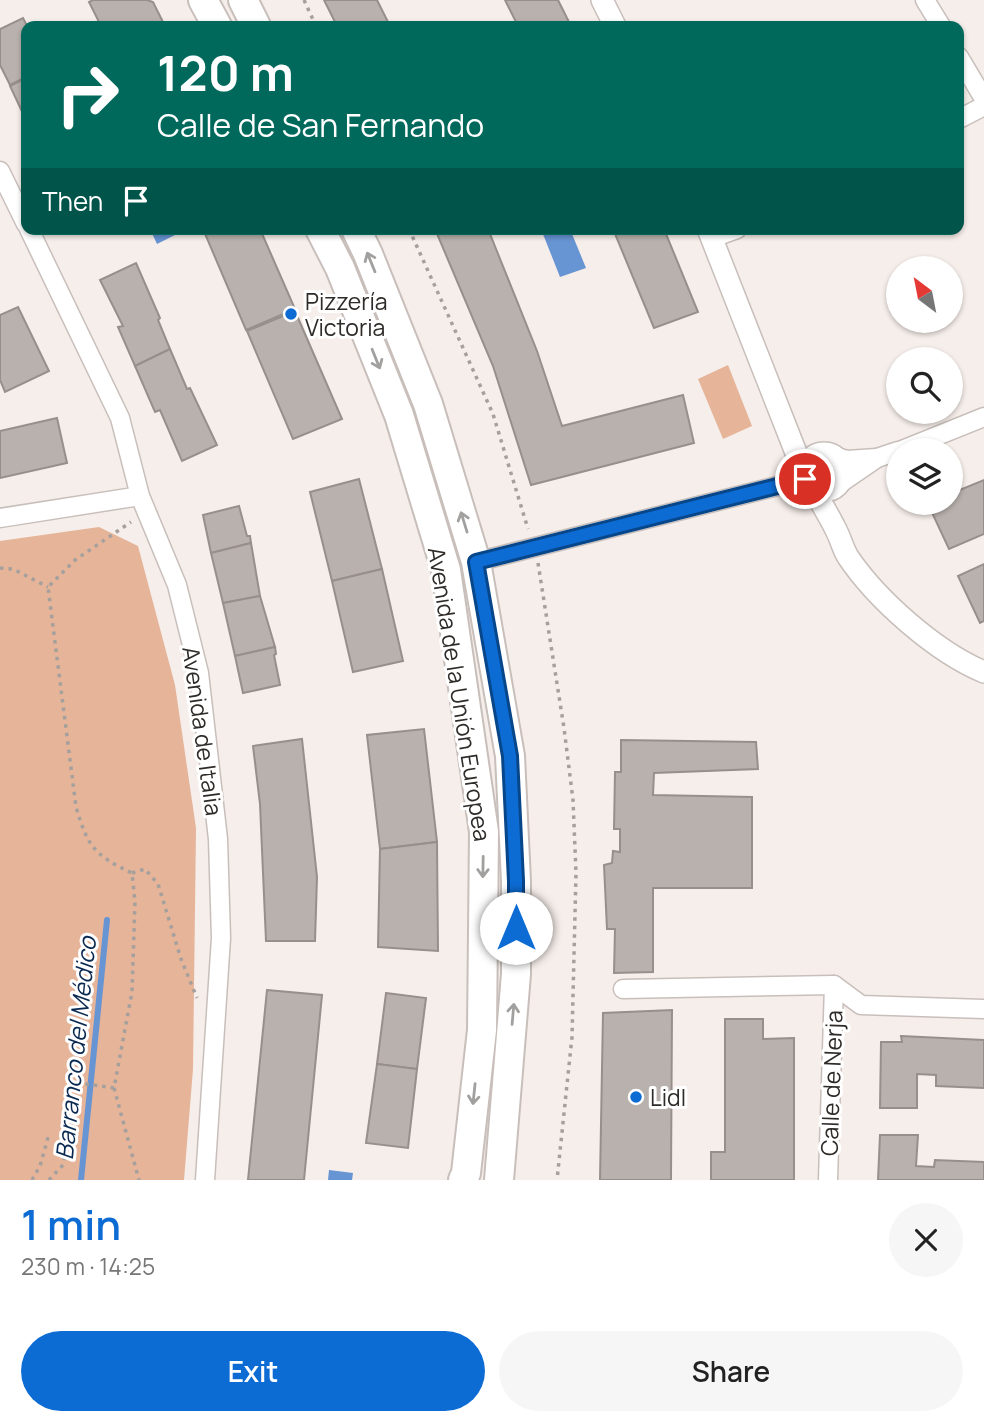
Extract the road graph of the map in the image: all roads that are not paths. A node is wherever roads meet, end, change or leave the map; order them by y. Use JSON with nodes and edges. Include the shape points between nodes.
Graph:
{"nodes":[{"id":1,"x":203,"y":0,"type":"edge"},
{"id":2,"x":243,"y":0,"type":"edge"},
{"id":3,"x":602,"y":0,"type":"edge"},
{"id":4,"x":925,"y":0,"type":"edge"},
{"id":5,"x":214,"y":21,"type":"edge"},
{"id":6,"x":254,"y":21,"type":"edge"},
{"id":7,"x":612,"y":21,"type":"edge"},
{"id":8,"x":938,"y":21,"type":"edge"},
{"id":9,"x":964,"y":65,"type":"edge"},
{"id":10,"x":984,"y":99,"type":"edge"},
{"id":11,"x":984,"y":106,"type":"edge"},
{"id":12,"x":964,"y":116,"type":"edge"},
{"id":13,"x":0,"y":171,"type":"edge"},
{"id":14,"x":21,"y":214,"type":"edge"},
{"id":15,"x":32,"y":235,"type":"edge"},
{"id":16,"x":323,"y":235,"type":"edge"},
{"id":17,"x":359,"y":235,"type":"edge"},
{"id":18,"x":710,"y":235,"type":"edge"},
{"id":19,"x":984,"y":417,"type":"edge"},
{"id":20,"x":786,"y":428,"type":"junction"},
{"id":21,"x":931,"y":438,"type":"edge"},
{"id":22,"x":830,"y":455,"type":"junction"},
{"id":23,"x":886,"y":455,"type":"edge"},
{"id":24,"x":877,"y":458,"type":"junction"},
{"id":25,"x":808,"y":480,"type":"junction"},
{"id":26,"x":838,"y":485,"type":"junction"},
{"id":27,"x":143,"y":504,"type":"junction"},
{"id":28,"x":0,"y":518,"type":"edge"},
{"id":29,"x":837,"y":531,"type":"junction"},
{"id":30,"x":476,"y":562,"type":"junction"},
{"id":31,"x":984,"y":672,"type":"edge"},
{"id":32,"x":834,"y":985,"type":"junction"},
{"id":33,"x":623,"y":989,"type":"dead end"},
{"id":34,"x":984,"y":1009,"type":"edge"},
{"id":35,"x":205,"y":1180,"type":"edge"},
{"id":36,"x":463,"y":1180,"type":"edge"},
{"id":37,"x":499,"y":1180,"type":"edge"},
{"id":38,"x":828,"y":1180,"type":"edge"}],
"edges":[{"from":1,"to":5,"type":"main road"},
{"from":2,"to":6,"type":"main road"},
{"from":3,"to":7,"type":"street"},
{"from":4,"to":8,"type":"street"},
{"from":9,"to":10,"type":"street"},
{"from":11,"to":12,"type":"street"},
{"from":13,"to":14,"type":"street"},
{"from":15,"to":27,"type":"street","name":"Avenida de Italia","via":[[120,418]]},
{"from":16,"to":36,"type":"main road","name":"Avenida de la Unión Europea","one_way":true,"via":[[399,415],[446,570],[484,832],[482,1030]]},
{"from":30,"to":17,"type":"main road","name":"Avenida de la Unión Europea","one_way":true,"via":[[428,404]]},
{"from":18,"to":20,"type":"street"},
{"from":19,"to":21,"type":"street"},
{"from":20,"to":22,"type":"street","via":[[809,447]]},
{"from":20,"to":25,"type":"street"},
{"from":22,"to":24,"type":"street","via":[[847,460]]},
{"from":22,"to":25,"type":"street","via":[[812,457]]},
{"from":22,"to":26,"type":"street","via":[[844,471]]},
{"from":23,"to":24,"type":"street"},
{"from":24,"to":26,"type":"street"},
{"from":25,"to":26,"type":"street","via":[[827,492]]},
{"from":25,"to":29,"type":"street"},
{"from":25,"to":30,"type":"street"},
{"from":26,"to":29,"type":"street"},
{"from":27,"to":28,"type":"street"},
{"from":27,"to":35,"type":"street","name":"Avenida de Italia","via":[[177,585],[199,673],[218,839],[221,938]]},
{"from":29,"to":31,"type":"street","via":[[846,554],[862,575],[906,621],[942,649]]},
{"from":37,"to":30,"type":"main road","name":"Avenida de la Unión Europea","one_way":true,"via":[[516,974],[516,881],[510,756]]},
{"from":32,"to":33,"type":"street"},
{"from":32,"to":34,"type":"street","via":[[861,1005]]},
{"from":32,"to":38,"type":"street","name":"Calle de Nerja"}]}
